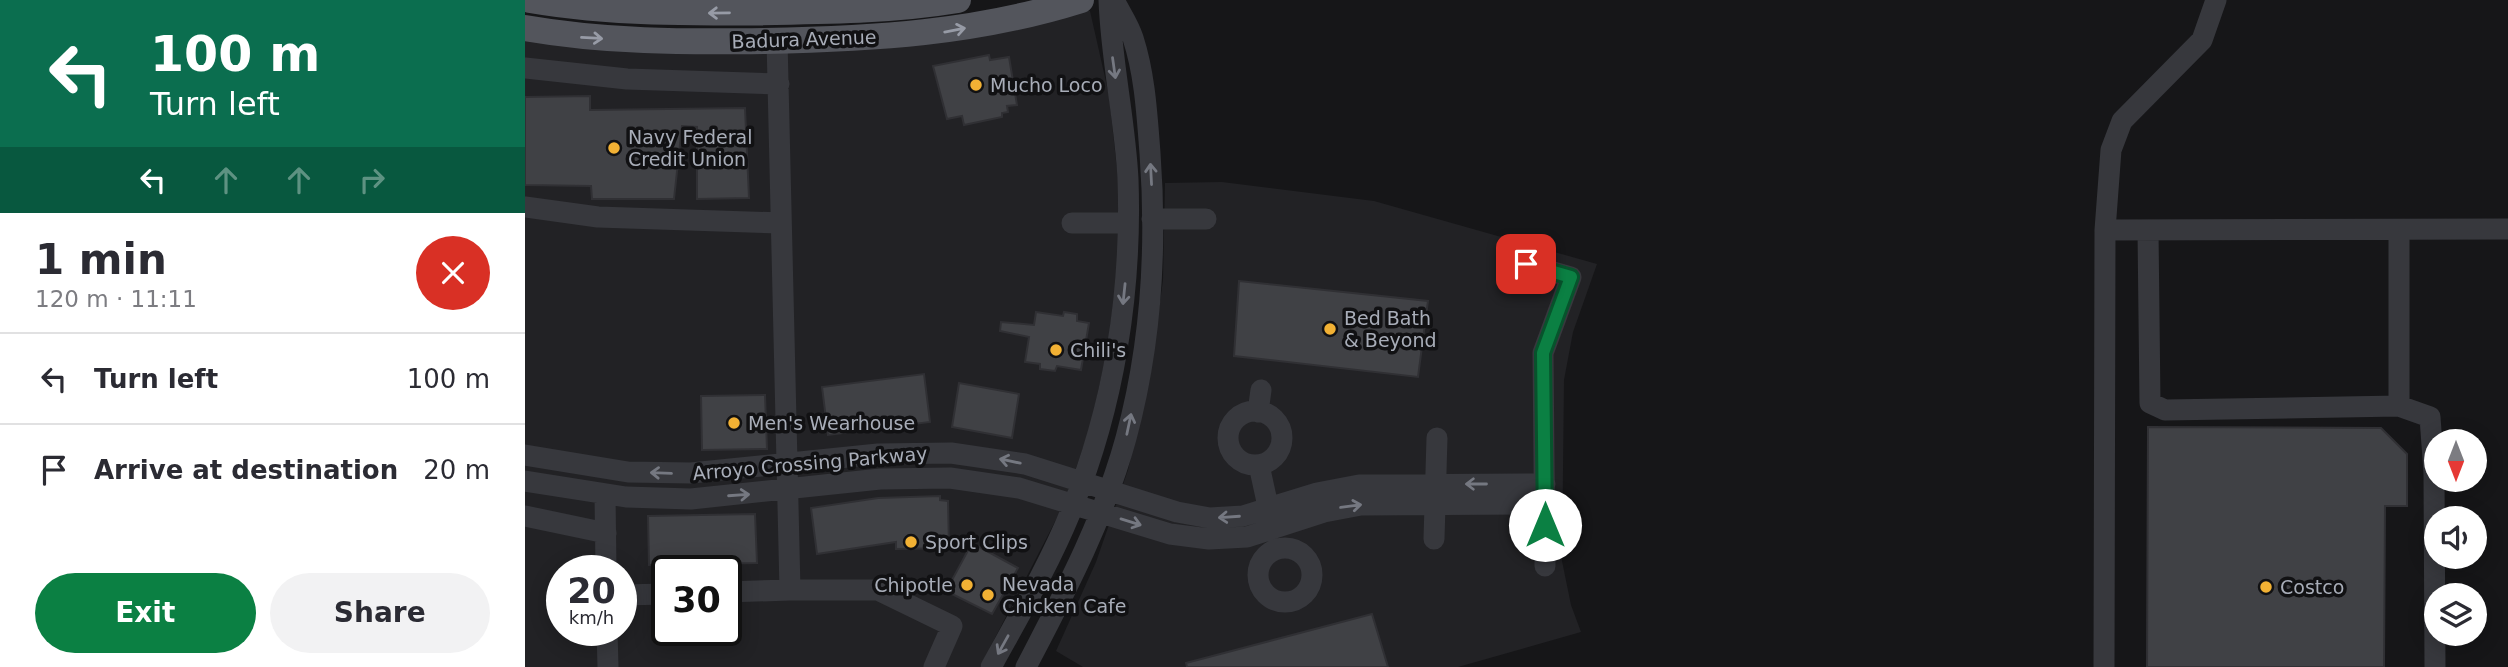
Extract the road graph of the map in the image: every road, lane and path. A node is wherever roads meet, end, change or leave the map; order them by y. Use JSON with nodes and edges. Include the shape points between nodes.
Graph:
{"nodes":[{"id":1,"x":530,"y":0,"type":"edge"},
{"id":2,"x":958,"y":0,"type":"edge"},
{"id":3,"x":1080,"y":0,"type":"edge"},
{"id":4,"x":1111,"y":0,"type":"edge"},
{"id":5,"x":2216,"y":0,"type":"edge"},
{"id":6,"x":525,"y":28,"type":"edge"},
{"id":7,"x":777,"y":40,"type":"junction"},
{"id":8,"x":525,"y":68,"type":"edge"},
{"id":9,"x":779,"y":84,"type":"junction"},
{"id":10,"x":525,"y":206,"type":"edge"},
{"id":11,"x":1152,"y":219,"type":"junction"},
{"id":12,"x":1206,"y":219,"type":"dead end"},
{"id":13,"x":781,"y":223,"type":"junction"},
{"id":14,"x":1072,"y":223,"type":"dead end"},
{"id":15,"x":1127,"y":223,"type":"junction"},
{"id":16,"x":2508,"y":229,"type":"edge"},
{"id":17,"x":2105,"y":230,"type":"junction"},
{"id":18,"x":2148,"y":230,"type":"junction"},
{"id":19,"x":2399,"y":231,"type":"junction"},
{"id":20,"x":1526,"y":264,"type":"dead end"},
{"id":21,"x":1261,"y":390,"type":"dead end"},
{"id":22,"x":2399,"y":406,"type":"junction"},
{"id":23,"x":1258,"y":412,"type":"junction"},
{"id":24,"x":1437,"y":438,"type":"dead end"},
{"id":25,"x":525,"y":455,"type":"edge"},
{"id":26,"x":787,"y":464,"type":"junction"},
{"id":27,"x":1259,"y":465,"type":"junction"},
{"id":28,"x":525,"y":481,"type":"edge"},
{"id":29,"x":1081,"y":482,"type":"junction"},
{"id":30,"x":788,"y":490,"type":"junction"},
{"id":31,"x":1108,"y":490,"type":"junction"},
{"id":32,"x":605,"y":494,"type":"junction"},
{"id":33,"x":1435,"y":494,"type":"junction"},
{"id":34,"x":1545,"y":494,"type":"junction"},
{"id":35,"x":1073,"y":505,"type":"junction"},
{"id":36,"x":1269,"y":509,"type":"junction"},
{"id":37,"x":1100,"y":513,"type":"junction"},
{"id":38,"x":525,"y":516,"type":"edge"},
{"id":39,"x":605,"y":533,"type":"junction"},
{"id":40,"x":1434,"y":539,"type":"dead end"},
{"id":41,"x":1276,"y":540,"type":"junction"},
{"id":42,"x":606,"y":555,"type":"edge"},
{"id":43,"x":1545,"y":566,"type":"dead end"},
{"id":44,"x":790,"y":590,"type":"junction"},
{"id":45,"x":742,"y":592,"type":"edge"},
{"id":46,"x":607,"y":646,"type":"edge"},
{"id":47,"x":608,"y":667,"type":"edge"},
{"id":48,"x":935,"y":667,"type":"edge"},
{"id":49,"x":991,"y":667,"type":"edge"},
{"id":50,"x":1026,"y":667,"type":"edge"},
{"id":51,"x":2104,"y":667,"type":"edge"},
{"id":52,"x":2435,"y":667,"type":"edge"}],
"edges":[{"from":2,"to":1,"type":"main road","name":"Badura Avenue","one_way":true,"via":[[885,8],[667,13],[583,9]]},
{"from":7,"to":3,"type":"main road","name":"Badura Avenue","one_way":true,"via":[[937,33]]},
{"from":11,"to":4,"type":"street","one_way":true,"via":[[1145,89],[1133,36]]},
{"from":4,"to":15,"type":"street","one_way":true,"via":[[1111,43],[1128,178]]},
{"from":5,"to":17,"type":"street","via":[[2202,40],[2122,121],[2111,150]]},
{"from":6,"to":7,"type":"main road","name":"Badura Avenue","one_way":true,"via":[[579,37],[667,42]]},
{"from":7,"to":9,"type":"street"},
{"from":8,"to":9,"type":"street","via":[[627,79]]},
{"from":9,"to":13,"type":"street"},
{"from":10,"to":13,"type":"street","via":[[598,217]]},
{"from":11,"to":12,"type":"street"},
{"from":31,"to":11,"type":"street","one_way":true,"via":[[1126,439],[1144,352]]},
{"from":13,"to":26,"type":"street"},
{"from":14,"to":15,"type":"street"},
{"from":15,"to":29,"type":"street","one_way":true,"via":[[1118,348],[1099,431]]},
{"from":16,"to":19,"type":"street"},
{"from":17,"to":18,"type":"street"},
{"from":17,"to":51,"type":"street"},
{"from":18,"to":19,"type":"street"},
{"from":18,"to":22,"type":"street","via":[[2150,403],[2165,410]]},
{"from":19,"to":22,"type":"street"},
{"from":20,"to":34,"type":"street","via":[[1571,277],[1543,353]]},
{"from":21,"to":23,"type":"street"},
{"from":22,"to":52,"type":"street","via":[[2430,418]]},
{"from":23,"to":27,"type":"street","via":[[1273,419],[1281,434],[1274,457]]},
{"from":23,"to":27,"type":"street","via":[[1240,416],[1228,439],[1234,456]]},
{"from":24,"to":33,"type":"street"},
{"from":26,"to":25,"type":"street","name":"Arroyo Crossing Parkway","one_way":true,"via":[[691,473],[628,472]]},
{"from":29,"to":26,"type":"street","name":"Arroyo Crossing Parkway","one_way":true,"via":[[1025,464],[951,453],[879,454]]},
{"from":26,"to":30,"type":"street"},
{"from":27,"to":36,"type":"street"},
{"from":28,"to":32,"type":"street","name":"Arroyo Crossing Parkway"},
{"from":29,"to":31,"type":"street","name":"Arroyo Crossing Parkway"},
{"from":29,"to":35,"type":"street"},
{"from":32,"to":30,"type":"street","name":"Arroyo Crossing Parkway","one_way":true,"via":[[691,499]]},
{"from":30,"to":35,"type":"street","name":"Arroyo Crossing Parkway","via":[[880,479],[950,478],[1019,488]]},
{"from":30,"to":44,"type":"street"},
{"from":36,"to":31,"type":"street","name":"Arroyo Crossing Parkway","one_way":true,"via":[[1226,518],[1193,516]]},
{"from":31,"to":37,"type":"street"},
{"from":32,"to":39,"type":"street"},
{"from":33,"to":34,"type":"street","name":"Arroyo Crossing Parkway"},
{"from":33,"to":36,"type":"street","name":"Arroyo Crossing Parkway","via":[[1338,488]]},
{"from":33,"to":40,"type":"street"},
{"from":41,"to":33,"type":"street","name":"Arroyo Crossing Parkway","one_way":true,"via":[[1343,507]]},
{"from":34,"to":43,"type":"street"},
{"from":35,"to":37,"type":"street","name":"Arroyo Crossing Parkway"},
{"from":35,"to":49,"type":"street","one_way":true},
{"from":36,"to":41,"type":"street"},
{"from":37,"to":41,"type":"street","name":"Arroyo Crossing Parkway","one_way":true,"via":[[1189,537]]},
{"from":37,"to":50,"type":"street"},
{"from":38,"to":39,"type":"street"},
{"from":39,"to":42,"type":"street"},
{"from":44,"to":45,"type":"street"},
{"from":44,"to":48,"type":"street","via":[[879,590],[952,626]]},
{"from":46,"to":47,"type":"street"}]}
